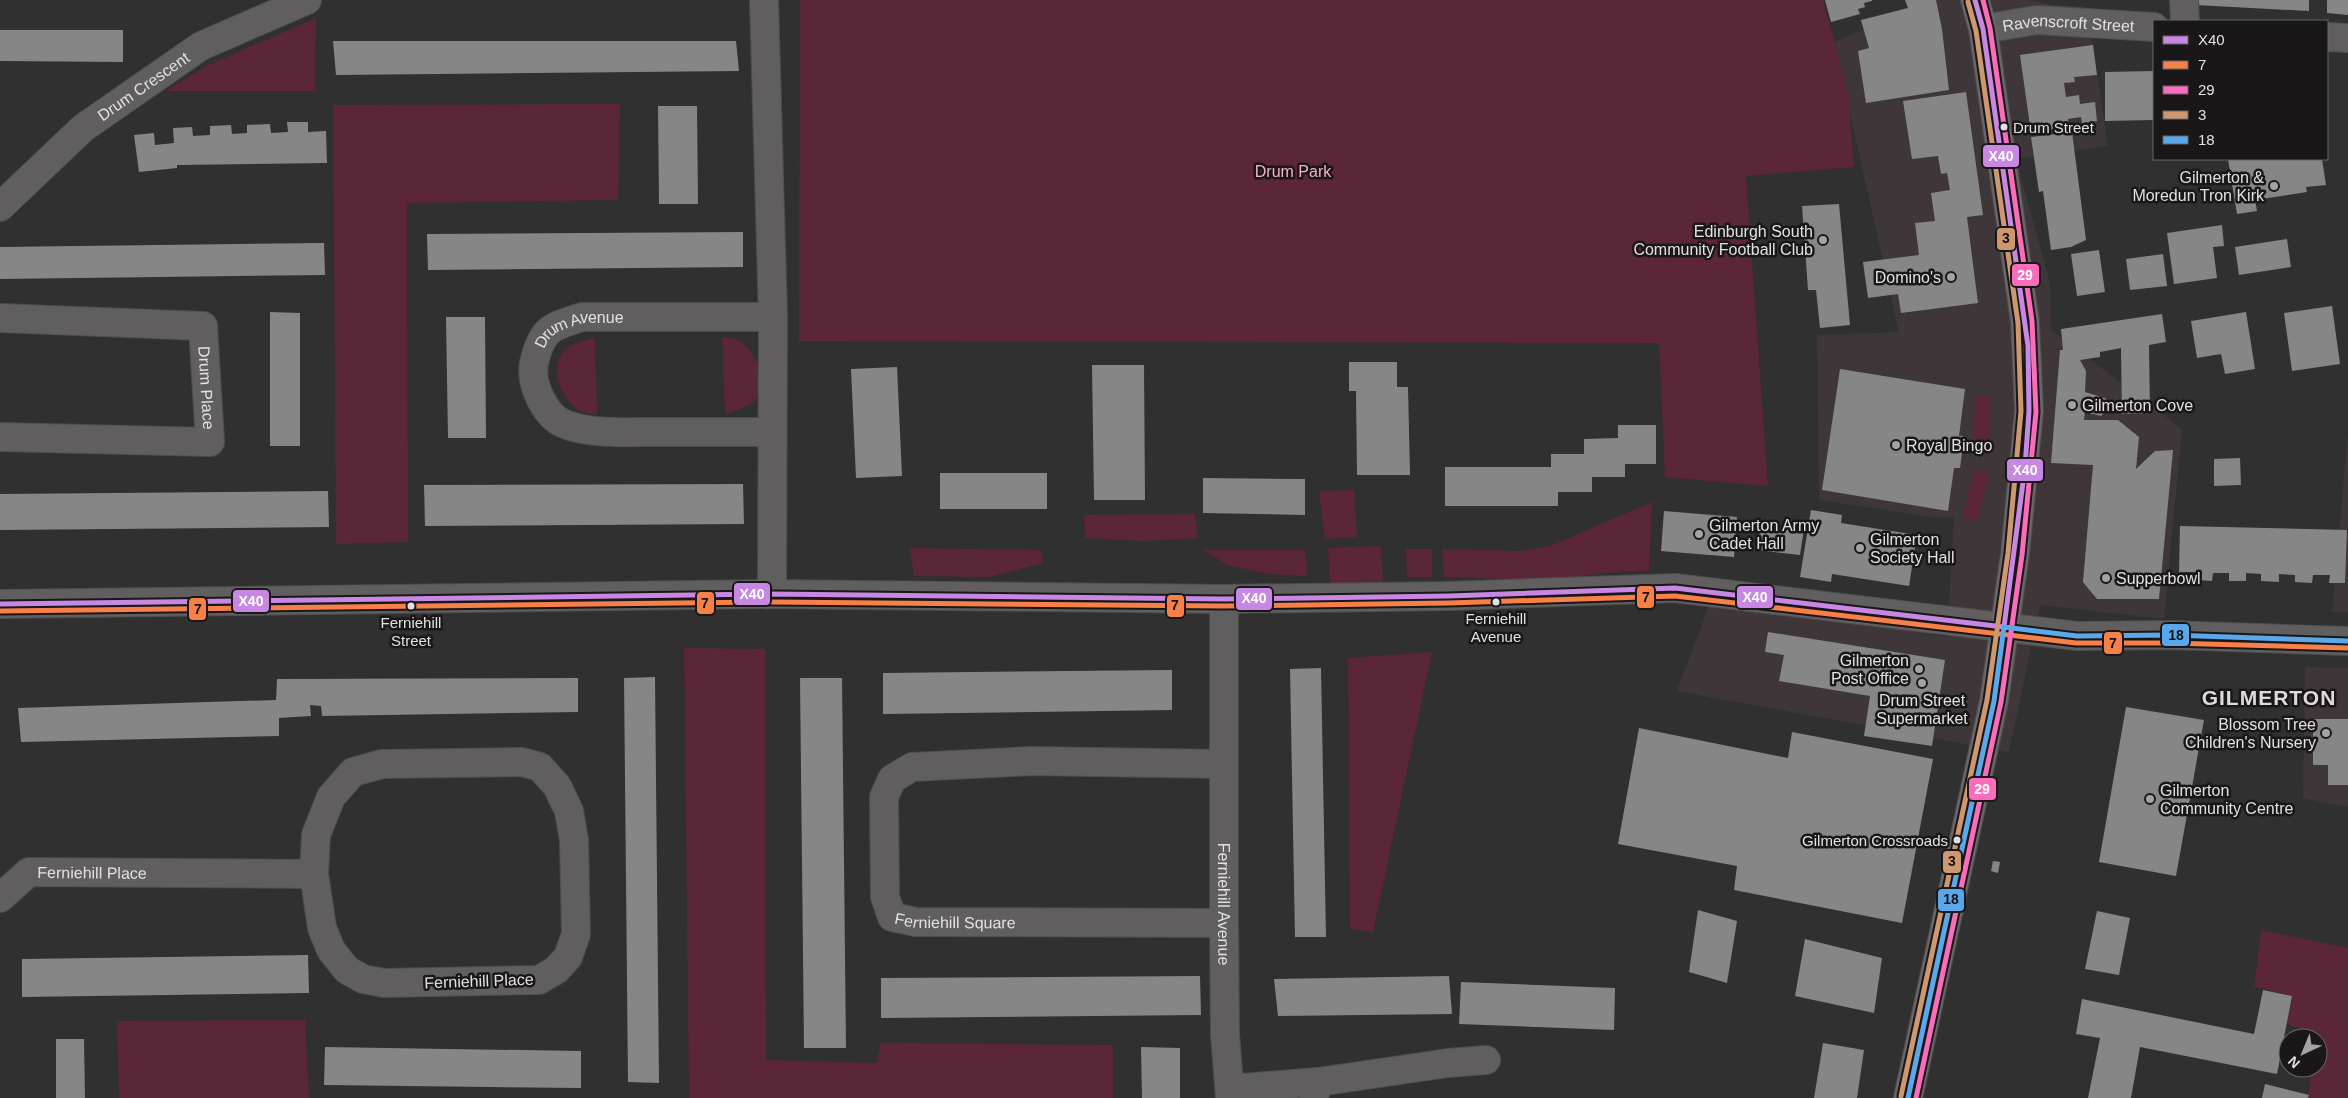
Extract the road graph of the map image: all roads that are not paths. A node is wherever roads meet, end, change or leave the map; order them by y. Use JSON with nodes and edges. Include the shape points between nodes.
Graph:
{"nodes":[{"id":1,"x":308,"y":0,"type":"edge"},
{"id":2,"x":764,"y":0,"type":"edge"},
{"id":3,"x":1975,"y":0,"type":"edge"},
{"id":4,"x":2184,"y":0,"type":"edge"},
{"id":5,"x":2185,"y":20,"type":"edge"},
{"id":6,"x":2153,"y":27,"type":"edge"},
{"id":7,"x":1983,"y":29,"type":"junction"},
{"id":8,"x":2328,"y":37,"type":"edge"},
{"id":9,"x":2348,"y":38,"type":"edge"},
{"id":10,"x":0,"y":207,"type":"edge"},
{"id":11,"x":773,"y":317,"type":"junction"},
{"id":12,"x":0,"y":318,"type":"edge"},
{"id":13,"x":772,"y":432,"type":"junction"},
{"id":14,"x":0,"y":437,"type":"edge"},
{"id":15,"x":772,"y":594,"type":"junction"},
{"id":16,"x":1224,"y":599,"type":"junction"},
{"id":17,"x":0,"y":604,"type":"edge"},
{"id":18,"x":2004,"y":628,"type":"junction"},
{"id":19,"x":2348,"y":641,"type":"edge"},
{"id":20,"x":1224,"y":764,"type":"junction"},
{"id":21,"x":314,"y":874,"type":"junction"},
{"id":22,"x":0,"y":898,"type":"edge"},
{"id":23,"x":1224,"y":923,"type":"junction"},
{"id":24,"x":1486,"y":1060,"type":"dead end"},
{"id":25,"x":1316,"y":1090,"type":"edge"},
{"id":26,"x":1230,"y":1094,"type":"edge"},
{"id":27,"x":1908,"y":1098,"type":"edge"}],
"edges":[{"from":1,"to":10,"type":"street","name":"Drum Crescent","via":[[200,46],[83,128]]},
{"from":2,"to":11,"type":"street"},
{"from":3,"to":7,"type":"main road"},
{"from":4,"to":5,"type":"street"},
{"from":6,"to":7,"type":"street","name":"Ravenscroft Street","via":[[2038,20]]},
{"from":7,"to":18,"type":"main road","via":[[2028,346],[2029,411],[2025,467]]},
{"from":8,"to":9,"type":"street"},
{"from":11,"to":13,"type":"street"},
{"from":11,"to":13,"type":"street","name":"Drum Avenue","via":[[582,317],[552,326],[538,346],[533,368],[535,387],[551,416],[566,425],[604,432]]},
{"from":12,"to":14,"type":"street","name":"Drum Place","via":[[203,326],[210,442]]},
{"from":13,"to":15,"type":"street"},
{"from":15,"to":16,"type":"street"},
{"from":15,"to":17,"type":"street"},
{"from":16,"to":18,"type":"street","via":[[1675,588]]},
{"from":16,"to":20,"type":"street","name":"Ferniehill Avenue"},
{"from":18,"to":19,"type":"street","via":[[2077,636],[2169,635]]},
{"from":18,"to":27,"type":"main road","via":[[1994,701]]},
{"from":20,"to":23,"type":"street","name":"Ferniehill Avenue"},
{"from":20,"to":23,"type":"street","name":"Ferniehill Square","via":[[1031,761],[912,767],[892,779],[884,798],[885,897],[892,917],[916,922]]},
{"from":21,"to":21,"type":"street","name":"Ferniehill Place","via":[[316,834],[331,797],[353,772],[382,764],[522,762],[540,767],[557,786],[570,811],[574,840],[576,934],[568,956],[556,970],[539,980],[384,984],[363,979],[347,970],[331,950],[322,928]]},
{"from":21,"to":22,"type":"street","name":"Ferniehill Place","via":[[29,872]]},
{"from":23,"to":26,"type":"street","name":"Ferniehill Avenue"},
{"from":24,"to":25,"type":"street","name":"Ferniehill Avenue","via":[[1448,1063]]},
{"from":25,"to":26,"type":"street","name":"Ferniehill Avenue"}]}
